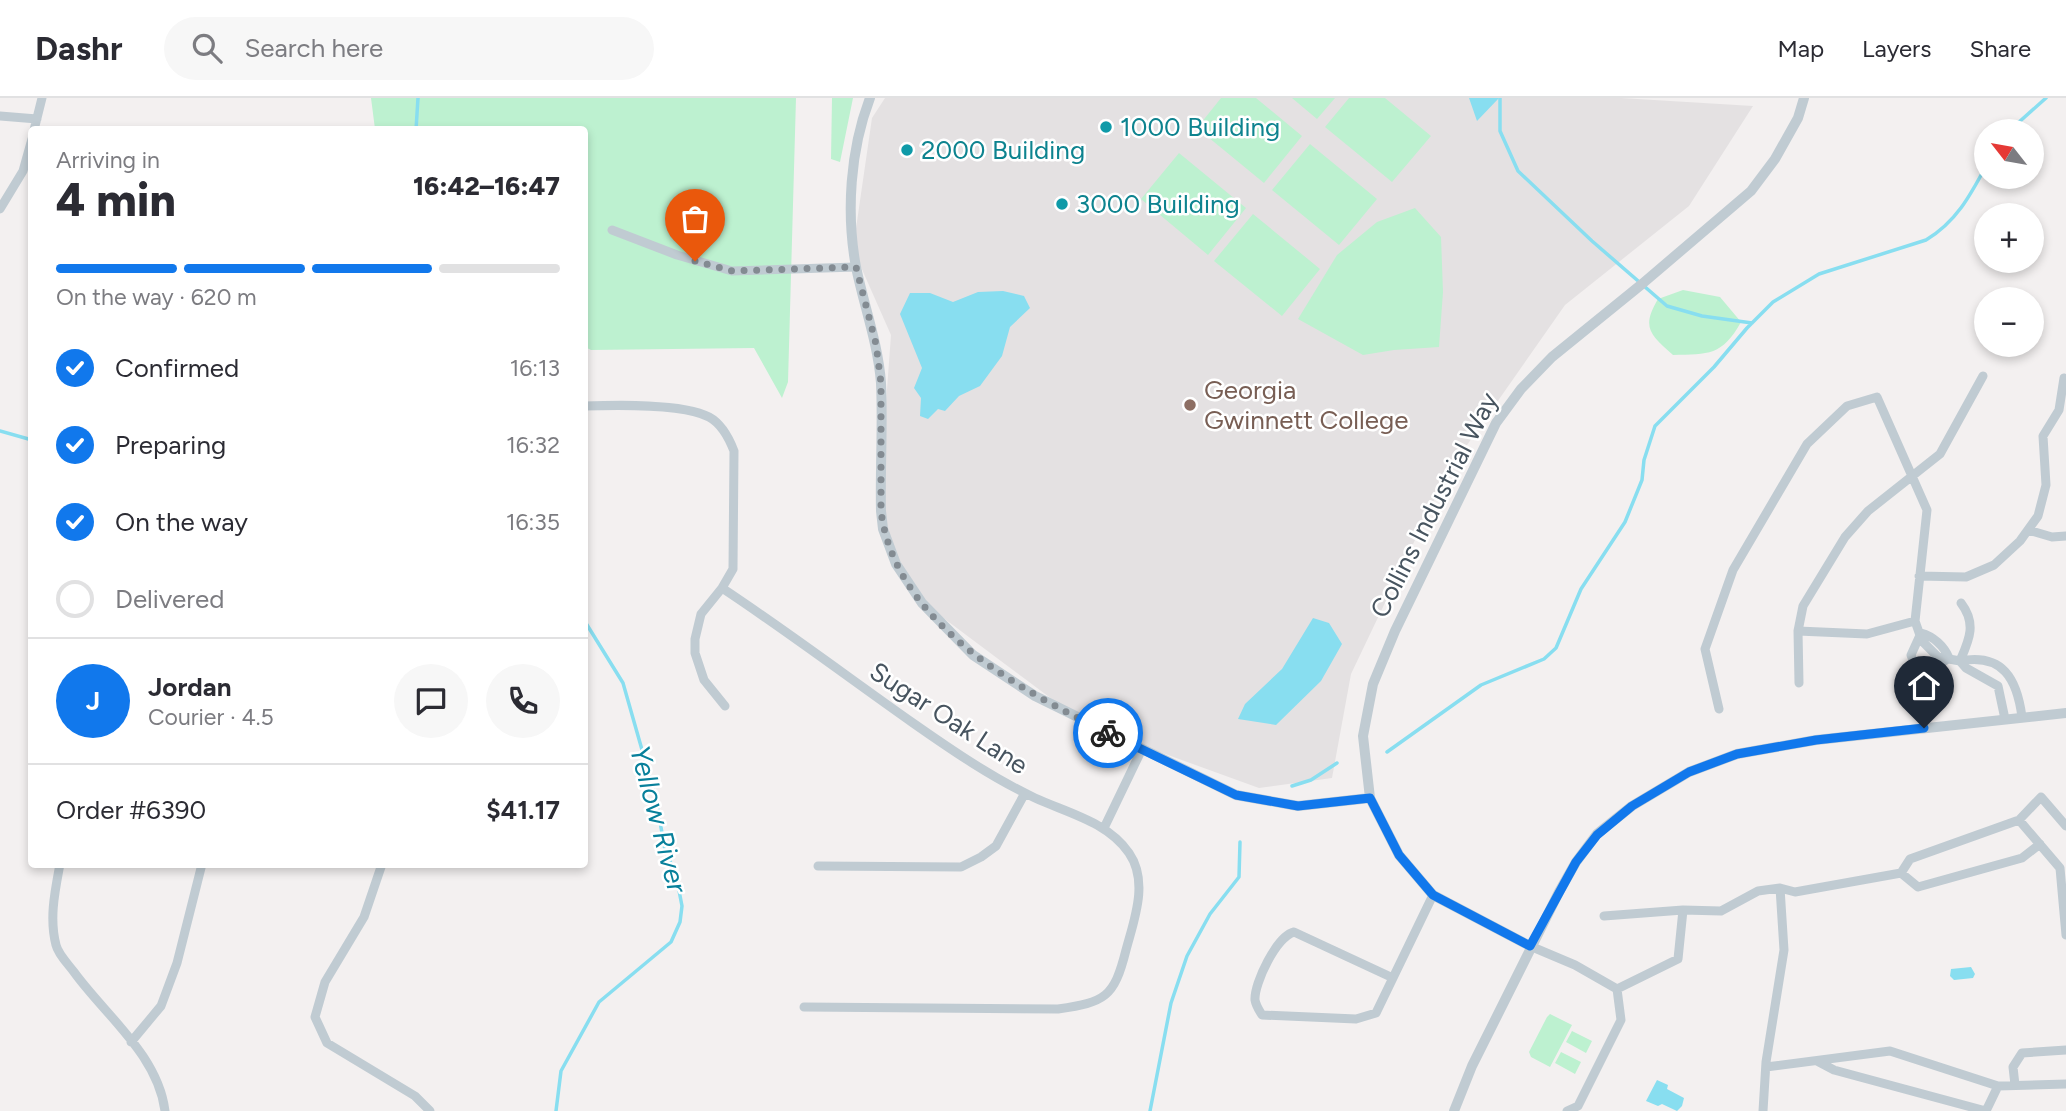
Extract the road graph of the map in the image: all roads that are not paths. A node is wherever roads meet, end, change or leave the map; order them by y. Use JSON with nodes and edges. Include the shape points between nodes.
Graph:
{"nodes":[{"id":1,"x":42,"y":98,"type":"edge"},
{"id":2,"x":870,"y":98,"type":"edge"},
{"id":3,"x":1804,"y":98,"type":"edge"},
{"id":4,"x":0,"y":116,"type":"edge"},
{"id":5,"x":37,"y":119,"type":"junction"},
{"id":6,"x":35,"y":126,"type":"edge"},
{"id":7,"x":28,"y":153,"type":"edge"},
{"id":8,"x":0,"y":209,"type":"edge"},
{"id":9,"x":612,"y":230,"type":"dead end"},
{"id":10,"x":856,"y":267,"type":"junction"},
{"id":11,"x":1983,"y":376,"type":"dead end"},
{"id":12,"x":2064,"y":378,"type":"dead end"},
{"id":13,"x":588,"y":406,"type":"edge"},
{"id":14,"x":1913,"y":476,"type":"junction"},
{"id":15,"x":2028,"y":530,"type":"junction"},
{"id":16,"x":2066,"y":536,"type":"edge"},
{"id":17,"x":1919,"y":576,"type":"junction"},
{"id":18,"x":722,"y":588,"type":"junction"},
{"id":19,"x":1961,"y":603,"type":"dead end"},
{"id":20,"x":1915,"y":621,"type":"junction"},
{"id":21,"x":1798,"y":631,"type":"junction"},
{"id":22,"x":1921,"y":633,"type":"junction"},
{"id":23,"x":1949,"y":657,"type":"junction"},
{"id":24,"x":1960,"y":661,"type":"junction"},
{"id":25,"x":1799,"y":683,"type":"dead end"},
{"id":26,"x":725,"y":706,"type":"dead end"},
{"id":27,"x":1719,"y":709,"type":"dead end"},
{"id":28,"x":2066,"y":713,"type":"edge"},
{"id":29,"x":2021,"y":717,"type":"junction"},
{"id":30,"x":2005,"y":719,"type":"junction"},
{"id":31,"x":1142,"y":749,"type":"junction"},
{"id":32,"x":1025,"y":793,"type":"junction"},
{"id":33,"x":1370,"y":798,"type":"junction"},
{"id":34,"x":2019,"y":820,"type":"junction"},
{"id":35,"x":2066,"y":826,"type":"edge"},
{"id":36,"x":1104,"y":828,"type":"junction"},
{"id":37,"x":2040,"y":844,"type":"junction"},
{"id":38,"x":818,"y":866,"type":"dead end"},
{"id":39,"x":59,"y":868,"type":"edge"},
{"id":40,"x":201,"y":868,"type":"edge"},
{"id":41,"x":381,"y":868,"type":"edge"},
{"id":42,"x":1901,"y":873,"type":"junction"},
{"id":43,"x":1780,"y":888,"type":"junction"},
{"id":44,"x":1433,"y":895,"type":"junction"},
{"id":45,"x":1684,"y":911,"type":"junction"},
{"id":46,"x":1604,"y":916,"type":"dead end"},
{"id":47,"x":2066,"y":935,"type":"edge"},
{"id":48,"x":1530,"y":946,"type":"junction"},
{"id":49,"x":1393,"y":978,"type":"junction"},
{"id":50,"x":1617,"y":989,"type":"junction"},
{"id":51,"x":804,"y":1007,"type":"dead end"},
{"id":52,"x":131,"y":1042,"type":"junction"},
{"id":53,"x":2066,"y":1050,"type":"edge"},
{"id":54,"x":1817,"y":1060,"type":"junction"},
{"id":55,"x":1766,"y":1067,"type":"junction"},
{"id":56,"x":2066,"y":1084,"type":"edge"},
{"id":57,"x":2015,"y":1085,"type":"junction"},
{"id":58,"x":1998,"y":1086,"type":"junction"},
{"id":59,"x":164,"y":1111,"type":"edge"},
{"id":60,"x":430,"y":1111,"type":"edge"},
{"id":61,"x":1454,"y":1111,"type":"edge"},
{"id":62,"x":1567,"y":1111,"type":"edge"},
{"id":63,"x":1763,"y":1111,"type":"edge"}],
"edges":[{"from":1,"to":5,"type":"street"},
{"from":2,"to":10,"type":"street","via":[[854,161]]},
{"from":3,"to":33,"type":"street","name":"Collins Industrial Way","via":[[1781,149],[1751,191],[1552,357],[1496,423],[1373,684],[1363,736]]},
{"from":4,"to":5,"type":"street"},
{"from":5,"to":6,"type":"street"},
{"from":7,"to":8,"type":"street","via":[[23,171]]},
{"from":9,"to":10,"type":"street","via":[[732,271]]},
{"from":10,"to":31,"type":"street","via":[[876,344],[881,383],[881,511],[896,564],[922,603],[973,655],[1035,696]]},
{"from":11,"to":14,"type":"street","via":[[1940,454]]},
{"from":12,"to":15,"type":"street","via":[[2059,410],[2043,436],[2046,485],[2038,516]]},
{"from":13,"to":18,"type":"street","via":[[690,410],[709,417],[726,433],[734,451],[733,569]]},
{"from":14,"to":17,"type":"street","via":[[1927,510]]},
{"from":14,"to":21,"type":"street","via":[[1868,511],[1845,537],[1803,606]]},
{"from":14,"to":27,"type":"street","via":[[1877,397],[1847,406],[1807,444],[1733,570],[1705,649]]},
{"from":15,"to":16,"type":"street"},
{"from":15,"to":17,"type":"street","via":[[1994,565],[1966,577]]},
{"from":17,"to":20,"type":"street"},
{"from":18,"to":26,"type":"street","via":[[701,614],[695,653],[704,680]]},
{"from":18,"to":32,"type":"street","name":"Sugar Oak Lane","via":[[983,772]]},
{"from":19,"to":24,"type":"street","via":[[1969,614],[1972,634]]},
{"from":20,"to":21,"type":"street","via":[[1867,634]]},
{"from":20,"to":22,"type":"street"},
{"from":21,"to":25,"type":"street"},
{"from":22,"to":23,"type":"street","via":[[1930,635]]},
{"from":22,"to":23,"type":"street","via":[[1911,654],[1915,665],[1922,671]]},
{"from":23,"to":24,"type":"street"},
{"from":24,"to":29,"type":"street","via":[[1977,658],[2009,673]]},
{"from":24,"to":30,"type":"street","via":[[1998,685]]},
{"from":28,"to":29,"type":"street"},
{"from":29,"to":30,"type":"street"},
{"from":30,"to":48,"type":"street","via":[[1816,740],[1737,754],[1689,772],[1632,806],[1597,835],[1576,862]]},
{"from":31,"to":33,"type":"street","via":[[1236,795],[1298,806]]},
{"from":31,"to":36,"type":"street"},
{"from":32,"to":36,"type":"street","name":"Sugar Oak Lane"},
{"from":32,"to":38,"type":"street","via":[[996,846],[961,867]]},
{"from":33,"to":44,"type":"street","via":[[1399,855]]},
{"from":34,"to":35,"type":"street","via":[[2041,797]]},
{"from":34,"to":37,"type":"street"},
{"from":34,"to":42,"type":"street","via":[[1910,859]]},
{"from":36,"to":51,"type":"street","name":"Sugar Oak Lane","via":[[1132,856],[1140,880],[1120,972],[1114,987],[1098,1001],[1058,1009]]},
{"from":37,"to":42,"type":"street","via":[[2022,858],[1918,887]]},
{"from":37,"to":47,"type":"street","via":[[2060,868]]},
{"from":39,"to":52,"type":"street","via":[[52,904],[56,947]]},
{"from":40,"to":52,"type":"street","via":[[161,1006]]},
{"from":41,"to":60,"type":"street","via":[[363,917],[325,982],[315,1017],[327,1043],[415,1096]]},
{"from":42,"to":43,"type":"street","via":[[1795,892]]},
{"from":43,"to":45,"type":"street","via":[[1758,891],[1721,911]]},
{"from":43,"to":55,"type":"street","via":[[1784,950]]},
{"from":44,"to":48,"type":"street"},
{"from":44,"to":49,"type":"street"},
{"from":45,"to":46,"type":"street"},
{"from":45,"to":50,"type":"street","via":[[1678,959]]},
{"from":48,"to":50,"type":"street"},
{"from":48,"to":61,"type":"street"},
{"from":49,"to":49,"type":"street","via":[[1294,932],[1282,938],[1257,984],[1257,1009],[1262,1015],[1356,1019],[1376,1013]]},
{"from":50,"to":62,"type":"street","via":[[1621,1020],[1578,1106]]},
{"from":52,"to":59,"type":"street","via":[[150,1065]]},
{"from":53,"to":57,"type":"street","via":[[2022,1053],[2013,1067]]},
{"from":54,"to":55,"type":"street"},
{"from":54,"to":58,"type":"street","via":[[1890,1051]]},
{"from":54,"to":58,"type":"street","via":[[1834,1070],[1986,1111]]},
{"from":55,"to":63,"type":"street"},
{"from":56,"to":57,"type":"street"},
{"from":57,"to":58,"type":"street"}]}
